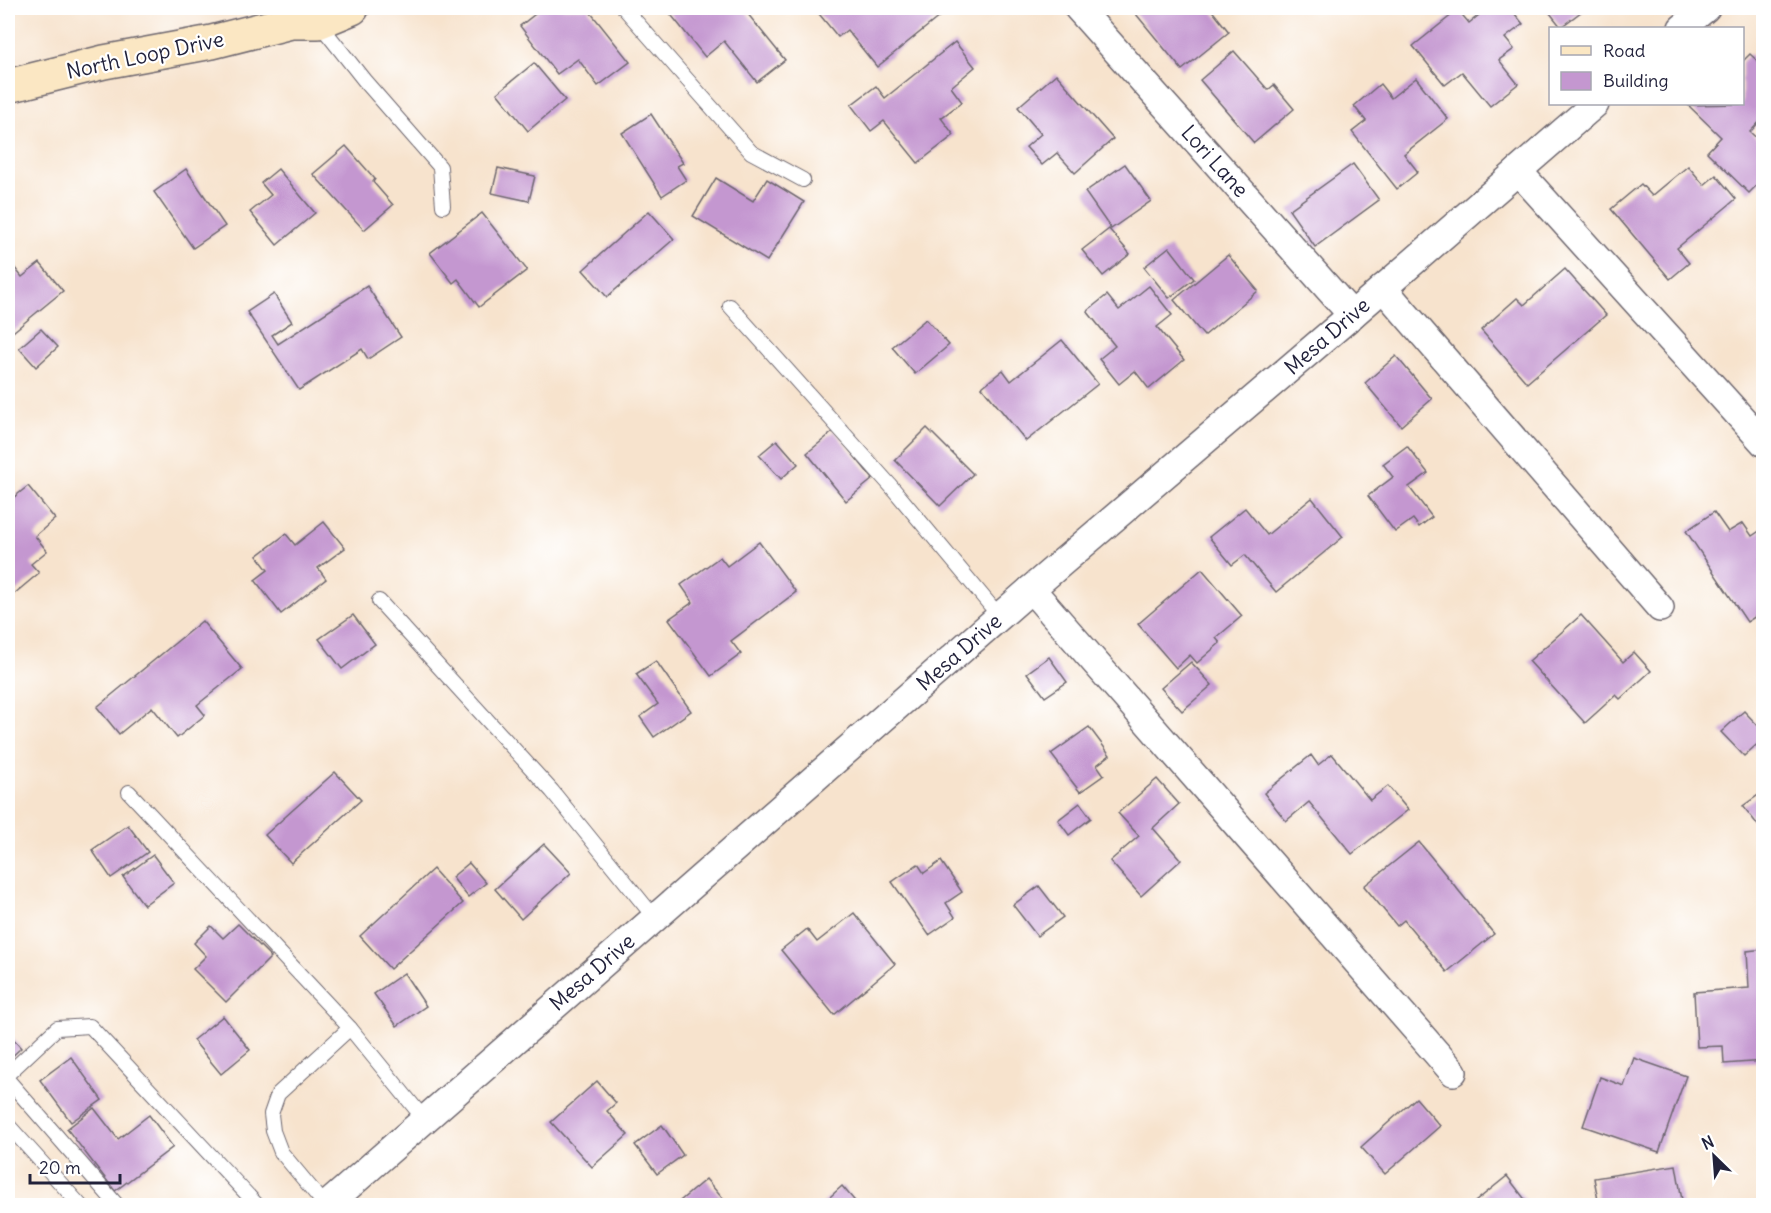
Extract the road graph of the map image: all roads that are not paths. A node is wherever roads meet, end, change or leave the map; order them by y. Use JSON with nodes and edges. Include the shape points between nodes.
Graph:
{"nodes":[{"id":1,"x":352,"y":8,"type":"edge"},
{"id":2,"x":624,"y":8,"type":"edge"},
{"id":3,"x":1078,"y":8,"type":"edge"},
{"id":4,"x":1706,"y":8,"type":"edge"},
{"id":5,"x":318,"y":22,"type":"junction"},
{"id":6,"x":1683,"y":27,"type":"edge"},
{"id":7,"x":8,"y":86,"type":"edge"},
{"id":8,"x":1594,"y":105,"type":"edge"},
{"id":9,"x":1518,"y":171,"type":"junction"},
{"id":10,"x":803,"y":180,"type":"dead end"},
{"id":11,"x":444,"y":206,"type":"dead end"},
{"id":12,"x":1383,"y":288,"type":"junction"},
{"id":13,"x":730,"y":306,"type":"dead end"},
{"id":14,"x":1352,"y":315,"type":"junction"},
{"id":15,"x":1764,"y":443,"type":"edge"},
{"id":16,"x":1031,"y":589,"type":"junction"},
{"id":17,"x":380,"y":601,"type":"dead end"},
{"id":18,"x":1660,"y":608,"type":"dead end"},
{"id":19,"x":1000,"y":617,"type":"junction"},
{"id":20,"x":129,"y":792,"type":"dead end"},
{"id":21,"x":654,"y":917,"type":"junction"},
{"id":22,"x":350,"y":1028,"type":"junction"},
{"id":23,"x":1453,"y":1072,"type":"dead end"},
{"id":24,"x":8,"y":1074,"type":"edge"},
{"id":25,"x":8,"y":1080,"type":"edge"},
{"id":26,"x":424,"y":1119,"type":"junction"},
{"id":27,"x":8,"y":1125,"type":"edge"},
{"id":28,"x":81,"y":1206,"type":"edge"},
{"id":29,"x":118,"y":1206,"type":"edge"},
{"id":30,"x":258,"y":1206,"type":"edge"},
{"id":31,"x":326,"y":1206,"type":"edge"}],
"edges":[{"from":1,"to":5,"type":"street","name":"North Loop Drive"},
{"from":2,"to":10,"type":"lane","via":[[751,152]]},
{"from":3,"to":14,"type":"street","name":"Lori Lane"},
{"from":4,"to":6,"type":"street"},
{"from":5,"to":7,"type":"street","name":"North Loop Drive","via":[[291,22]]},
{"from":5,"to":11,"type":"lane","via":[[440,167]]},
{"from":8,"to":9,"type":"street","name":"Mesa Drive"},
{"from":9,"to":12,"type":"street","name":"Mesa Drive"},
{"from":9,"to":15,"type":"street"},
{"from":12,"to":14,"type":"street","name":"Mesa Drive"},
{"from":12,"to":18,"type":"street"},
{"from":13,"to":19,"type":"lane","via":[[890,485]]},
{"from":14,"to":16,"type":"street","name":"Mesa Drive"},
{"from":16,"to":19,"type":"street","name":"Mesa Drive"},
{"from":16,"to":23,"type":"street"},
{"from":17,"to":21,"type":"lane","via":[[552,791]]},
{"from":19,"to":21,"type":"street","name":"Mesa Drive"},
{"from":20,"to":22,"type":"lane"},
{"from":21,"to":26,"type":"street","name":"Mesa Drive"},
{"from":22,"to":26,"type":"lane"},
{"from":22,"to":31,"type":"lane","via":[[278,1094],[271,1114],[281,1152]]},
{"from":24,"to":30,"type":"lane","via":[[57,1028],[90,1026]]},
{"from":25,"to":29,"type":"lane"},
{"from":26,"to":31,"type":"street","name":"Mesa Drive"},
{"from":27,"to":28,"type":"lane"}]}
